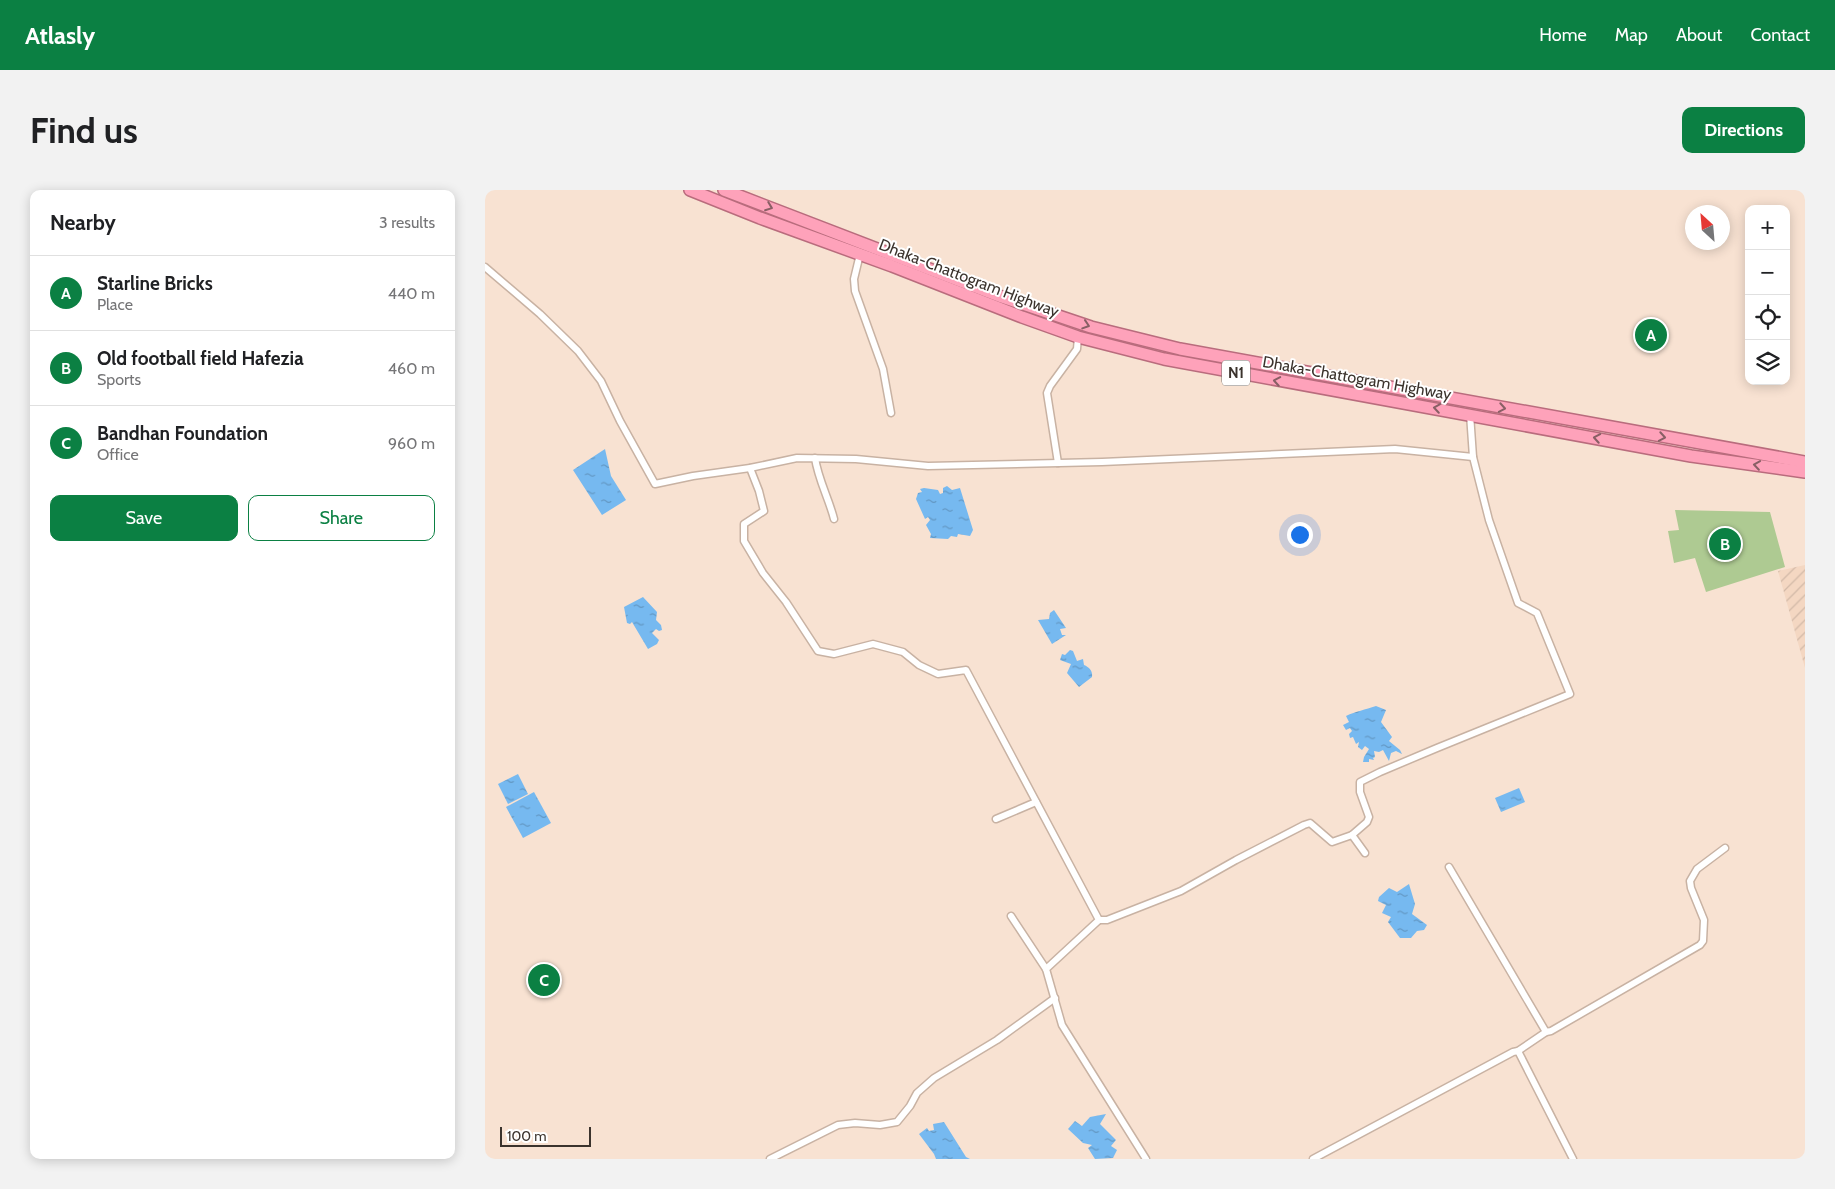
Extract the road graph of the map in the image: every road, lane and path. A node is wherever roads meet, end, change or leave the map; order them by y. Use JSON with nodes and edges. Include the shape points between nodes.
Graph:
{"nodes":[{"id":1,"x":690,"y":190,"type":"edge"},
{"id":2,"x":724,"y":190,"type":"edge"},
{"id":3,"x":860,"y":254,"type":"junction"},
{"id":4,"x":485,"y":267,"type":"edge"},
{"id":5,"x":1078,"y":337,"type":"junction"},
{"id":6,"x":891,"y":413,"type":"dead end"},
{"id":7,"x":1471,"y":414,"type":"junction"},
{"id":8,"x":815,"y":458,"type":"junction"},
{"id":9,"x":1473,"y":458,"type":"junction"},
{"id":10,"x":1805,"y":462,"type":"edge"},
{"id":11,"x":1058,"y":463,"type":"junction"},
{"id":12,"x":750,"y":468,"type":"junction"},
{"id":13,"x":1805,"y":472,"type":"edge"},
{"id":14,"x":834,"y":519,"type":"dead end"},
{"id":15,"x":1036,"y":802,"type":"junction"},
{"id":16,"x":996,"y":819,"type":"dead end"},
{"id":17,"x":1352,"y":835,"type":"junction"},
{"id":18,"x":1725,"y":848,"type":"dead end"},
{"id":19,"x":1365,"y":853,"type":"dead end"},
{"id":20,"x":1449,"y":867,"type":"dead end"},
{"id":21,"x":1011,"y":916,"type":"dead end"},
{"id":22,"x":1099,"y":920,"type":"junction"},
{"id":23,"x":1046,"y":969,"type":"junction"},
{"id":24,"x":1055,"y":998,"type":"junction"},
{"id":25,"x":1546,"y":1032,"type":"junction"},
{"id":26,"x":1519,"y":1052,"type":"junction"},
{"id":27,"x":770,"y":1159,"type":"edge"},
{"id":28,"x":1145,"y":1159,"type":"edge"},
{"id":29,"x":1313,"y":1159,"type":"edge"},
{"id":30,"x":1573,"y":1159,"type":"edge"}],
"edges":[{"from":1,"to":3,"type":"highway","name":"Dhaka-Chattogram Highway","number":"N1"},
{"from":2,"to":10,"type":"highway","name":"Dhaka-Chattogram Highway","number":"N1","one_way":true,"via":[[1002,297],[1109,332],[1180,349]]},
{"from":3,"to":5,"type":"highway","name":"Dhaka-Chattogram Highway","number":"N1"},
{"from":3,"to":6,"type":"street","via":[[854,279],[855,291],[883,369]]},
{"from":4,"to":12,"type":"street","via":[[578,351],[601,381],[655,484]]},
{"from":7,"to":5,"type":"highway","name":"Dhaka-Chattogram Highway","number":"N1","one_way":true,"via":[[1164,359]]},
{"from":5,"to":11,"type":"street","via":[[1077,349],[1047,393]]},
{"from":7,"to":9,"type":"street"},
{"from":13,"to":7,"type":"highway","name":"Dhaka-Chattogram Highway","number":"N1","one_way":true,"via":[[1691,456]]},
{"from":8,"to":11,"type":"street","via":[[928,466]]},
{"from":8,"to":12,"type":"street","via":[[797,458]]},
{"from":8,"to":14,"type":"street"},
{"from":9,"to":11,"type":"street","via":[[1395,449]]},
{"from":9,"to":17,"type":"street","via":[[1489,520],[1518,603],[1537,613],[1570,694],[1360,782],[1369,817]]},
{"from":12,"to":15,"type":"street","via":[[764,511],[744,524],[744,541],[818,651],[834,654],[873,644],[903,652],[938,674],[966,670]]},
{"from":15,"to":16,"type":"street"},
{"from":15,"to":22,"type":"street"},
{"from":17,"to":19,"type":"street"},
{"from":17,"to":22,"type":"street","via":[[1331,842],[1310,823],[1303,825],[1181,891],[1107,920]]},
{"from":18,"to":25,"type":"street","via":[[1697,869],[1690,881],[1704,920],[1700,945]]},
{"from":20,"to":25,"type":"street"},
{"from":21,"to":23,"type":"street"},
{"from":22,"to":23,"type":"street"},
{"from":23,"to":24,"type":"street"},
{"from":24,"to":27,"type":"street","via":[[997,1040],[934,1078],[917,1093],[897,1122],[838,1125]]},
{"from":24,"to":28,"type":"street","via":[[1062,1024]]},
{"from":25,"to":26,"type":"street"},
{"from":26,"to":29,"type":"street","via":[[1513,1052]]},
{"from":26,"to":30,"type":"street"}]}
